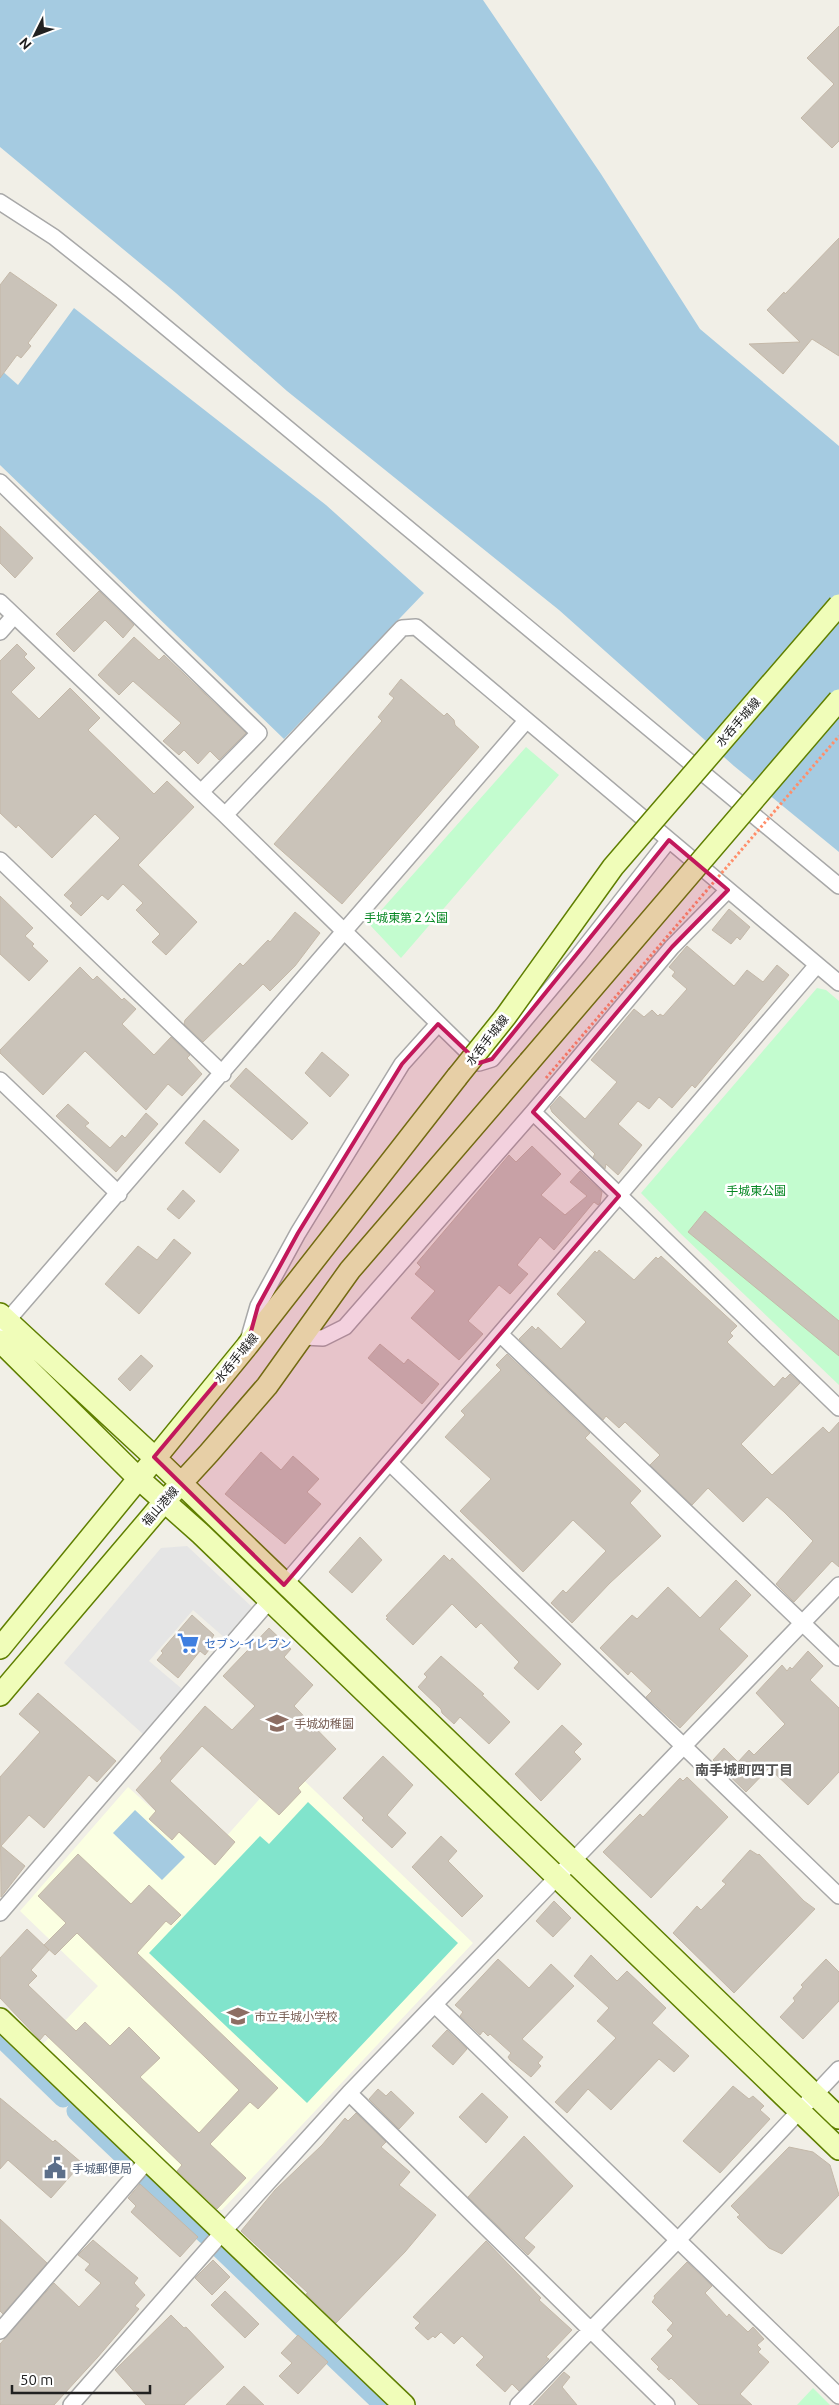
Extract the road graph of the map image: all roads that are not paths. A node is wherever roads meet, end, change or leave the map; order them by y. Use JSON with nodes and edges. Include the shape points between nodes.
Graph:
{"nodes":[{"id":1,"x":0,"y":202,"type":"edge"},
{"id":2,"x":0,"y":482,"type":"edge"},
{"id":3,"x":0,"y":602,"type":"edge"},
{"id":4,"x":839,"y":605,"type":"edge"},
{"id":5,"x":14,"y":616,"type":"junction"},
{"id":6,"x":0,"y":632,"type":"edge"},
{"id":7,"x":839,"y":700,"type":"edge"},
{"id":8,"x":526,"y":722,"type":"junction"},
{"id":9,"x":201,"y":792,"type":"junction"},
{"id":10,"x":225,"y":815,"type":"junction"},
{"id":11,"x":669,"y":840,"type":"junction"},
{"id":12,"x":0,"y":860,"type":"edge"},
{"id":13,"x":839,"y":886,"type":"edge"},
{"id":14,"x":728,"y":890,"type":"junction"},
{"id":15,"x":343,"y":930,"type":"junction"},
{"id":16,"x":817,"y":965,"type":"junction"},
{"id":17,"x":839,"y":983,"type":"edge"},
{"id":18,"x":438,"y":1024,"type":"junction"},
{"id":19,"x":223,"y":1074,"type":"junction"},
{"id":20,"x":0,"y":1080,"type":"edge"},
{"id":21,"x":533,"y":1112,"type":"junction"},
{"id":22,"x":119,"y":1194,"type":"junction"},
{"id":23,"x":619,"y":1196,"type":"junction"},
{"id":24,"x":2,"y":1321,"type":"edge"},
{"id":25,"x":500,"y":1334,"type":"junction"},
{"id":26,"x":304,"y":1337,"type":"junction"},
{"id":27,"x":0,"y":1342,"type":"edge"},
{"id":28,"x":247,"y":1346,"type":"junction"},
{"id":29,"x":839,"y":1408,"type":"edge"},
{"id":30,"x":154,"y":1457,"type":"junction"},
{"id":31,"x":390,"y":1463,"type":"junction"},
{"id":32,"x":138,"y":1478,"type":"junction"},
{"id":33,"x":180,"y":1484,"type":"junction"},
{"id":34,"x":164,"y":1502,"type":"junction"},
{"id":35,"x":284,"y":1585,"type":"junction"},
{"id":36,"x":839,"y":1585,"type":"edge"},
{"id":37,"x":269,"y":1601,"type":"junction"},
{"id":38,"x":802,"y":1623,"type":"junction"},
{"id":39,"x":0,"y":1648,"type":"edge"},
{"id":40,"x":839,"y":1658,"type":"edge"},
{"id":41,"x":0,"y":1695,"type":"edge"},
{"id":42,"x":684,"y":1745,"type":"junction"},
{"id":43,"x":573,"y":1862,"type":"junction"},
{"id":44,"x":558,"y":1877,"type":"junction"},
{"id":45,"x":839,"y":1896,"type":"edge"},
{"id":46,"x":0,"y":1913,"type":"edge"},
{"id":47,"x":435,"y":2005,"type":"junction"},
{"id":48,"x":0,"y":2019,"type":"edge"},
{"id":49,"x":839,"y":2069,"type":"edge"},
{"id":50,"x":349,"y":2093,"type":"junction"},
{"id":51,"x":815,"y":2095,"type":"junction"},
{"id":52,"x":799,"y":2110,"type":"junction"},
{"id":53,"x":839,"y":2118,"type":"edge"},
{"id":54,"x":839,"y":2149,"type":"edge"},
{"id":55,"x":147,"y":2161,"type":"junction"},
{"id":56,"x":222,"y":2233,"type":"junction"},
{"id":57,"x":678,"y":2240,"type":"junction"},
{"id":58,"x":589,"y":2330,"type":"junction"},
{"id":59,"x":0,"y":2331,"type":"edge"},
{"id":60,"x":839,"y":2396,"type":"edge"},
{"id":61,"x":71,"y":2405,"type":"edge"},
{"id":62,"x":404,"y":2405,"type":"edge"},
{"id":63,"x":518,"y":2405,"type":"edge"},
{"id":64,"x":667,"y":2405,"type":"edge"}],
"edges":[{"from":1,"to":13,"type":"street","via":[[54,237],[130,297]]},
{"from":2,"to":9,"type":"street","via":[[259,733]]},
{"from":3,"to":5,"type":"street"},
{"from":4,"to":28,"type":"main road","name":"水呑手城線","bridge":true,"via":[[613,867],[506,1016]]},
{"from":5,"to":6,"type":"street"},
{"from":5,"to":9,"type":"street"},
{"from":7,"to":26,"type":"main road","bridge":true,"via":[[350,1270]]},
{"from":8,"to":10,"type":"street","via":[[416,627],[402,628]]},
{"from":8,"to":11,"type":"street"},
{"from":8,"to":15,"type":"street"},
{"from":9,"to":10,"type":"street"},
{"from":10,"to":15,"type":"street"},
{"from":11,"to":14,"type":"street"},
{"from":11,"to":18,"type":"street","via":[[492,1059],[478,1063]]},
{"from":12,"to":19,"type":"street"},
{"from":14,"to":16,"type":"street"},
{"from":14,"to":21,"type":"street","via":[[672,947]]},
{"from":15,"to":18,"type":"street"},
{"from":15,"to":19,"type":"street"},
{"from":16,"to":17,"type":"street"},
{"from":16,"to":23,"type":"street"},
{"from":18,"to":28,"type":"street","via":[[402,1064],[298,1233],[258,1306]]},
{"from":19,"to":22,"type":"street"},
{"from":20,"to":22,"type":"street"},
{"from":21,"to":23,"type":"street"},
{"from":21,"to":26,"type":"street","via":[[344,1327],[323,1338]]},
{"from":22,"to":24,"type":"street"},
{"from":23,"to":25,"type":"street"},
{"from":23,"to":29,"type":"street"},
{"from":24,"to":30,"type":"main road","name":"福山港線"},
{"from":25,"to":31,"type":"street"},
{"from":25,"to":38,"type":"street"},
{"from":26,"to":33,"type":"main road","via":[[254,1401]]},
{"from":27,"to":32,"type":"main road"},
{"from":28,"to":30,"type":"main road","name":"水呑手城線"},
{"from":30,"to":32,"type":"main road","name":"水呑手城線"},
{"from":30,"to":33,"type":"main road","name":"福山港線"},
{"from":31,"to":35,"type":"street"},
{"from":31,"to":42,"type":"street"},
{"from":32,"to":34,"type":"main road"},
{"from":32,"to":39,"type":"main road"},
{"from":33,"to":34,"type":"main road","name":"福山港線"},
{"from":33,"to":35,"type":"main road"},
{"from":34,"to":37,"type":"main road"},
{"from":34,"to":41,"type":"main road","name":"福山港線"},
{"from":35,"to":43,"type":"main road"},
{"from":36,"to":38,"type":"street"},
{"from":37,"to":44,"type":"main road"},
{"from":37,"to":46,"type":"street"},
{"from":38,"to":40,"type":"street"},
{"from":38,"to":42,"type":"street"},
{"from":42,"to":43,"type":"street"},
{"from":42,"to":45,"type":"street"},
{"from":43,"to":44,"type":"street"},
{"from":43,"to":51,"type":"main road"},
{"from":44,"to":47,"type":"street"},
{"from":44,"to":52,"type":"main road"},
{"from":47,"to":50,"type":"street"},
{"from":47,"to":57,"type":"street"},
{"from":48,"to":55,"type":"main road"},
{"from":49,"to":51,"type":"street"},
{"from":50,"to":56,"type":"street"},
{"from":50,"to":58,"type":"street"},
{"from":51,"to":52,"type":"street"},
{"from":51,"to":53,"type":"main road"},
{"from":52,"to":54,"type":"main road"},
{"from":52,"to":57,"type":"street"},
{"from":55,"to":56,"type":"main road"},
{"from":55,"to":59,"type":"street"},
{"from":56,"to":61,"type":"street"},
{"from":56,"to":62,"type":"main road"},
{"from":57,"to":58,"type":"street"},
{"from":57,"to":60,"type":"street"},
{"from":58,"to":63,"type":"street"},
{"from":58,"to":64,"type":"street"}]}
